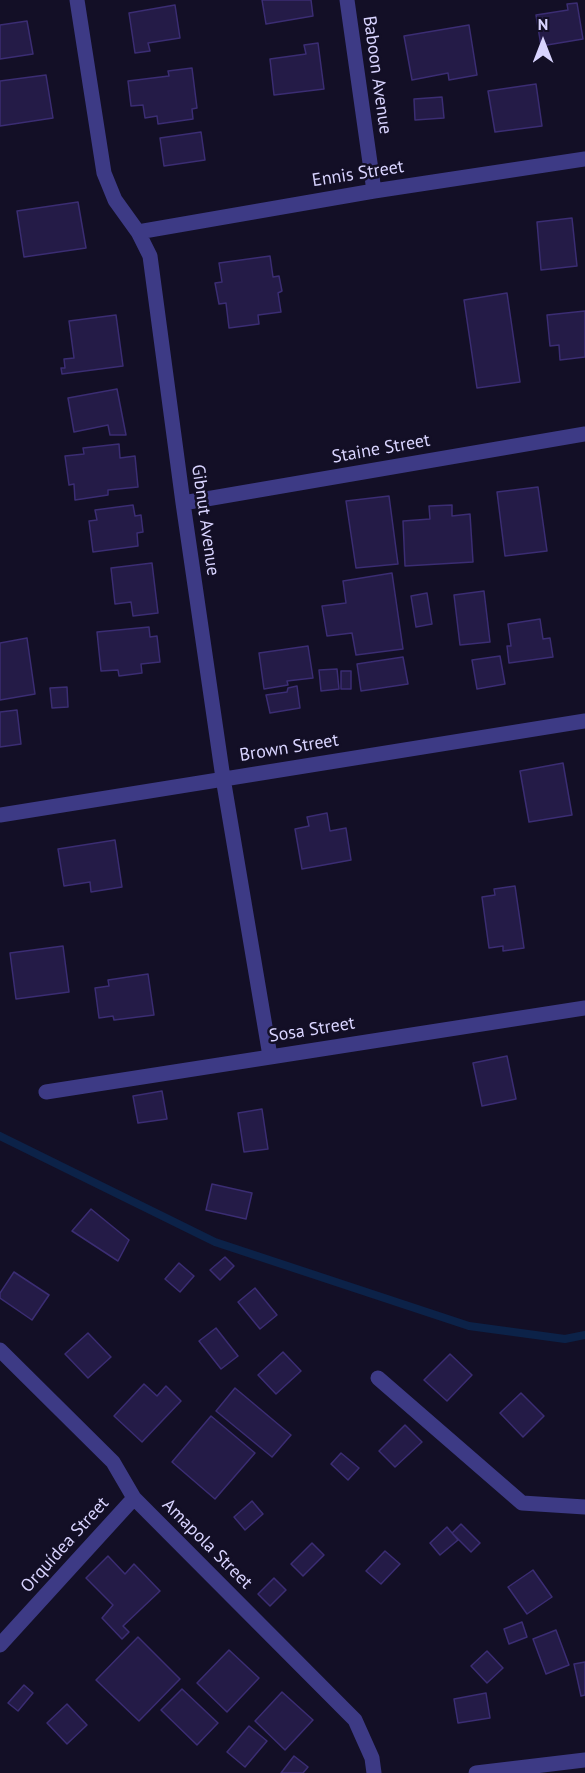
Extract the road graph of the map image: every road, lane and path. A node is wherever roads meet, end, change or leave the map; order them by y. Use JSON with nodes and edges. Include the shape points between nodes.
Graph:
{"nodes":[{"id":1,"x":77,"y":0,"type":"edge"},
{"id":2,"x":347,"y":0,"type":"edge"},
{"id":3,"x":585,"y":159,"type":"edge"},
{"id":4,"x":374,"y":191,"type":"junction"},
{"id":5,"x":138,"y":232,"type":"junction"},
{"id":6,"x":585,"y":434,"type":"edge"},
{"id":7,"x":183,"y":503,"type":"junction"},
{"id":8,"x":585,"y":721,"type":"edge"},
{"id":9,"x":223,"y":778,"type":"junction"},
{"id":10,"x":0,"y":815,"type":"edge"},
{"id":11,"x":585,"y":1008,"type":"edge"},
{"id":12,"x":270,"y":1056,"type":"junction"},
{"id":13,"x":45,"y":1092,"type":"dead end"},
{"id":14,"x":0,"y":1350,"type":"edge"},
{"id":15,"x":378,"y":1378,"type":"dead end"},
{"id":16,"x":134,"y":1498,"type":"junction"},
{"id":17,"x":585,"y":1508,"type":"edge"},
{"id":18,"x":0,"y":1645,"type":"edge"},
{"id":19,"x":585,"y":1760,"type":"edge"},
{"id":20,"x":374,"y":1773,"type":"edge"},
{"id":21,"x":476,"y":1773,"type":"edge"}],
"edges":[{"from":1,"to":5,"type":"street","name":"Gibnut Avenue","via":[[104,173],[115,200]]},
{"from":2,"to":4,"type":"street","name":"Baboon Avenue"},
{"from":3,"to":4,"type":"street","name":"Ennis Street"},
{"from":4,"to":5,"type":"street","name":"Ennis Street"},
{"from":5,"to":7,"type":"street","name":"Gibnut Avenue","via":[[150,256]]},
{"from":6,"to":7,"type":"street","name":"Staine Street"},
{"from":7,"to":9,"type":"street","name":"Gibnut Avenue"},
{"from":8,"to":9,"type":"street","name":"Brown Street"},
{"from":9,"to":10,"type":"street","name":"Brown Street"},
{"from":9,"to":12,"type":"street","name":"Gibnut Avenue"},
{"from":11,"to":12,"type":"street","name":"Sosa Street"},
{"from":12,"to":13,"type":"street","name":"Sosa Street"},
{"from":14,"to":16,"type":"street","name":"Amapola Street","via":[[113,1462]]},
{"from":15,"to":17,"type":"street","via":[[522,1503]]},
{"from":16,"to":18,"type":"street","name":"Orquídea Street"},
{"from":16,"to":20,"type":"street","name":"Amapola Street","via":[[355,1720],[372,1758]]},
{"from":19,"to":21,"type":"street"}]}
